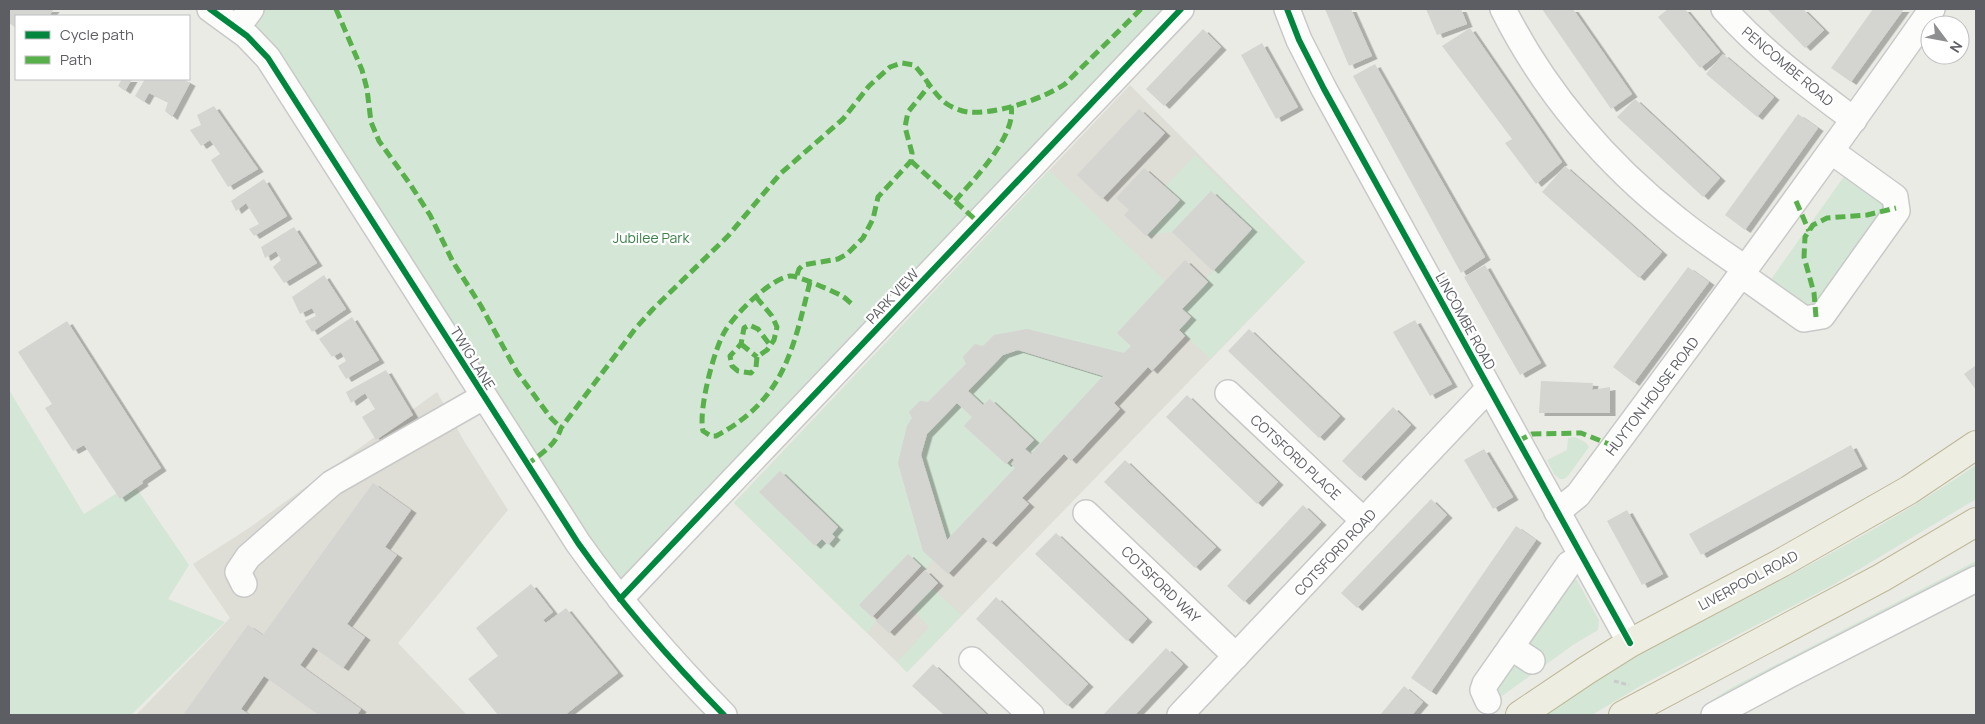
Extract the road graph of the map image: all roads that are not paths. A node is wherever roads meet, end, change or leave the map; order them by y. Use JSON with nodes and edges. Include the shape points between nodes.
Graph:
{"nodes":[{"id":1,"x":210,"y":9,"type":"edge"},
{"id":2,"x":1181,"y":9,"type":"edge"},
{"id":3,"x":1287,"y":9,"type":"edge"},
{"id":4,"x":1503,"y":9,"type":"edge"},
{"id":5,"x":1724,"y":9,"type":"edge"},
{"id":6,"x":1932,"y":9,"type":"edge"},
{"id":7,"x":244,"y":18,"type":"edge"},
{"id":8,"x":1854,"y":120,"type":"junction"},
{"id":9,"x":1831,"y":151,"type":"junction"},
{"id":10,"x":1744,"y":272,"type":"junction"},
{"id":11,"x":1489,"y":388,"type":"junction"},
{"id":12,"x":1228,"y":393,"type":"dead end"},
{"id":13,"x":483,"y":397,"type":"junction"},
{"id":14,"x":1976,"y":445,"type":"edge"},
{"id":15,"x":1557,"y":512,"type":"junction"},
{"id":16,"x":1086,"y":513,"type":"dead end"},
{"id":17,"x":1364,"y":521,"type":"junction"},
{"id":18,"x":1976,"y":522,"type":"edge"},
{"id":19,"x":1581,"y":557,"type":"junction"},
{"id":20,"x":1976,"y":579,"type":"edge"},
{"id":21,"x":244,"y":584,"type":"dead end"},
{"id":22,"x":620,"y":599,"type":"junction"},
{"id":23,"x":1630,"y":643,"type":"junction"},
{"id":24,"x":1511,"y":647,"type":"junction"},
{"id":25,"x":1236,"y":656,"type":"junction"},
{"id":26,"x":972,"y":660,"type":"dead end"},
{"id":27,"x":1532,"y":661,"type":"dead end"},
{"id":28,"x":1488,"y":701,"type":"dead end"},
{"id":29,"x":724,"y":715,"type":"edge"},
{"id":30,"x":1031,"y":715,"type":"edge"},
{"id":31,"x":1180,"y":715,"type":"edge"},
{"id":32,"x":1520,"y":715,"type":"edge"},
{"id":33,"x":1623,"y":715,"type":"edge"},
{"id":34,"x":1714,"y":715,"type":"edge"}],
"edges":[{"from":1,"to":7,"type":"street","name":"TWIG LANE"},
{"from":2,"to":22,"type":"street","name":"PARK VIEW"},
{"from":3,"to":11,"type":"street","name":"LINCOMBE ROAD","via":[[1324,89]]},
{"from":4,"to":10,"type":"street","via":[[1544,78],[1616,165]]},
{"from":5,"to":8,"type":"street","name":"PENCOMBE ROAD","via":[[1745,33]]},
{"from":6,"to":8,"type":"street","name":"HUYTON HOUSE ROAD"},
{"from":7,"to":13,"type":"street","name":"TWIG LANE","via":[[258,46]]},
{"from":8,"to":9,"type":"street","name":"HUYTON HOUSE ROAD"},
{"from":9,"to":10,"type":"street","name":"HUYTON HOUSE ROAD"},
{"from":9,"to":10,"type":"street","via":[[1895,197],[1897,211],[1822,316],[1804,319]]},
{"from":10,"to":15,"type":"street","name":"HUYTON HOUSE ROAD","via":[[1578,494]]},
{"from":11,"to":15,"type":"street","name":"LINCOMBE ROAD"},
{"from":11,"to":17,"type":"street","name":"COTSFORD ROAD"},
{"from":12,"to":17,"type":"street","name":"COTSFORD PLACE"},
{"from":13,"to":21,"type":"street","via":[[332,483],[248,557],[238,572]]},
{"from":13,"to":22,"type":"street","name":"TWIG LANE","via":[[578,543]]},
{"from":14,"to":23,"type":"highway","name":"LIVERPOOL ROAD","via":[[1901,495]]},
{"from":15,"to":19,"type":"street","name":"LINCOMBE ROAD"},
{"from":16,"to":25,"type":"street","name":"COTSFORD WAY"},
{"from":17,"to":25,"type":"street","name":"COTSFORD ROAD"},
{"from":18,"to":33,"type":"highway","via":[[1881,578]]},
{"from":19,"to":23,"type":"street","name":"LINCOMBE ROAD"},
{"from":19,"to":24,"type":"street","via":[[1569,564]]},
{"from":20,"to":34,"type":"street"},
{"from":22,"to":29,"type":"street","name":"TWIG LANE","via":[[658,646]]},
{"from":23,"to":32,"type":"highway","name":"LIVERPOOL ROAD"},
{"from":24,"to":27,"type":"street"},
{"from":24,"to":28,"type":"street","via":[[1485,684],[1483,690]]},
{"from":25,"to":31,"type":"street","name":"COTSFORD ROAD"},
{"from":26,"to":30,"type":"street"}]}
